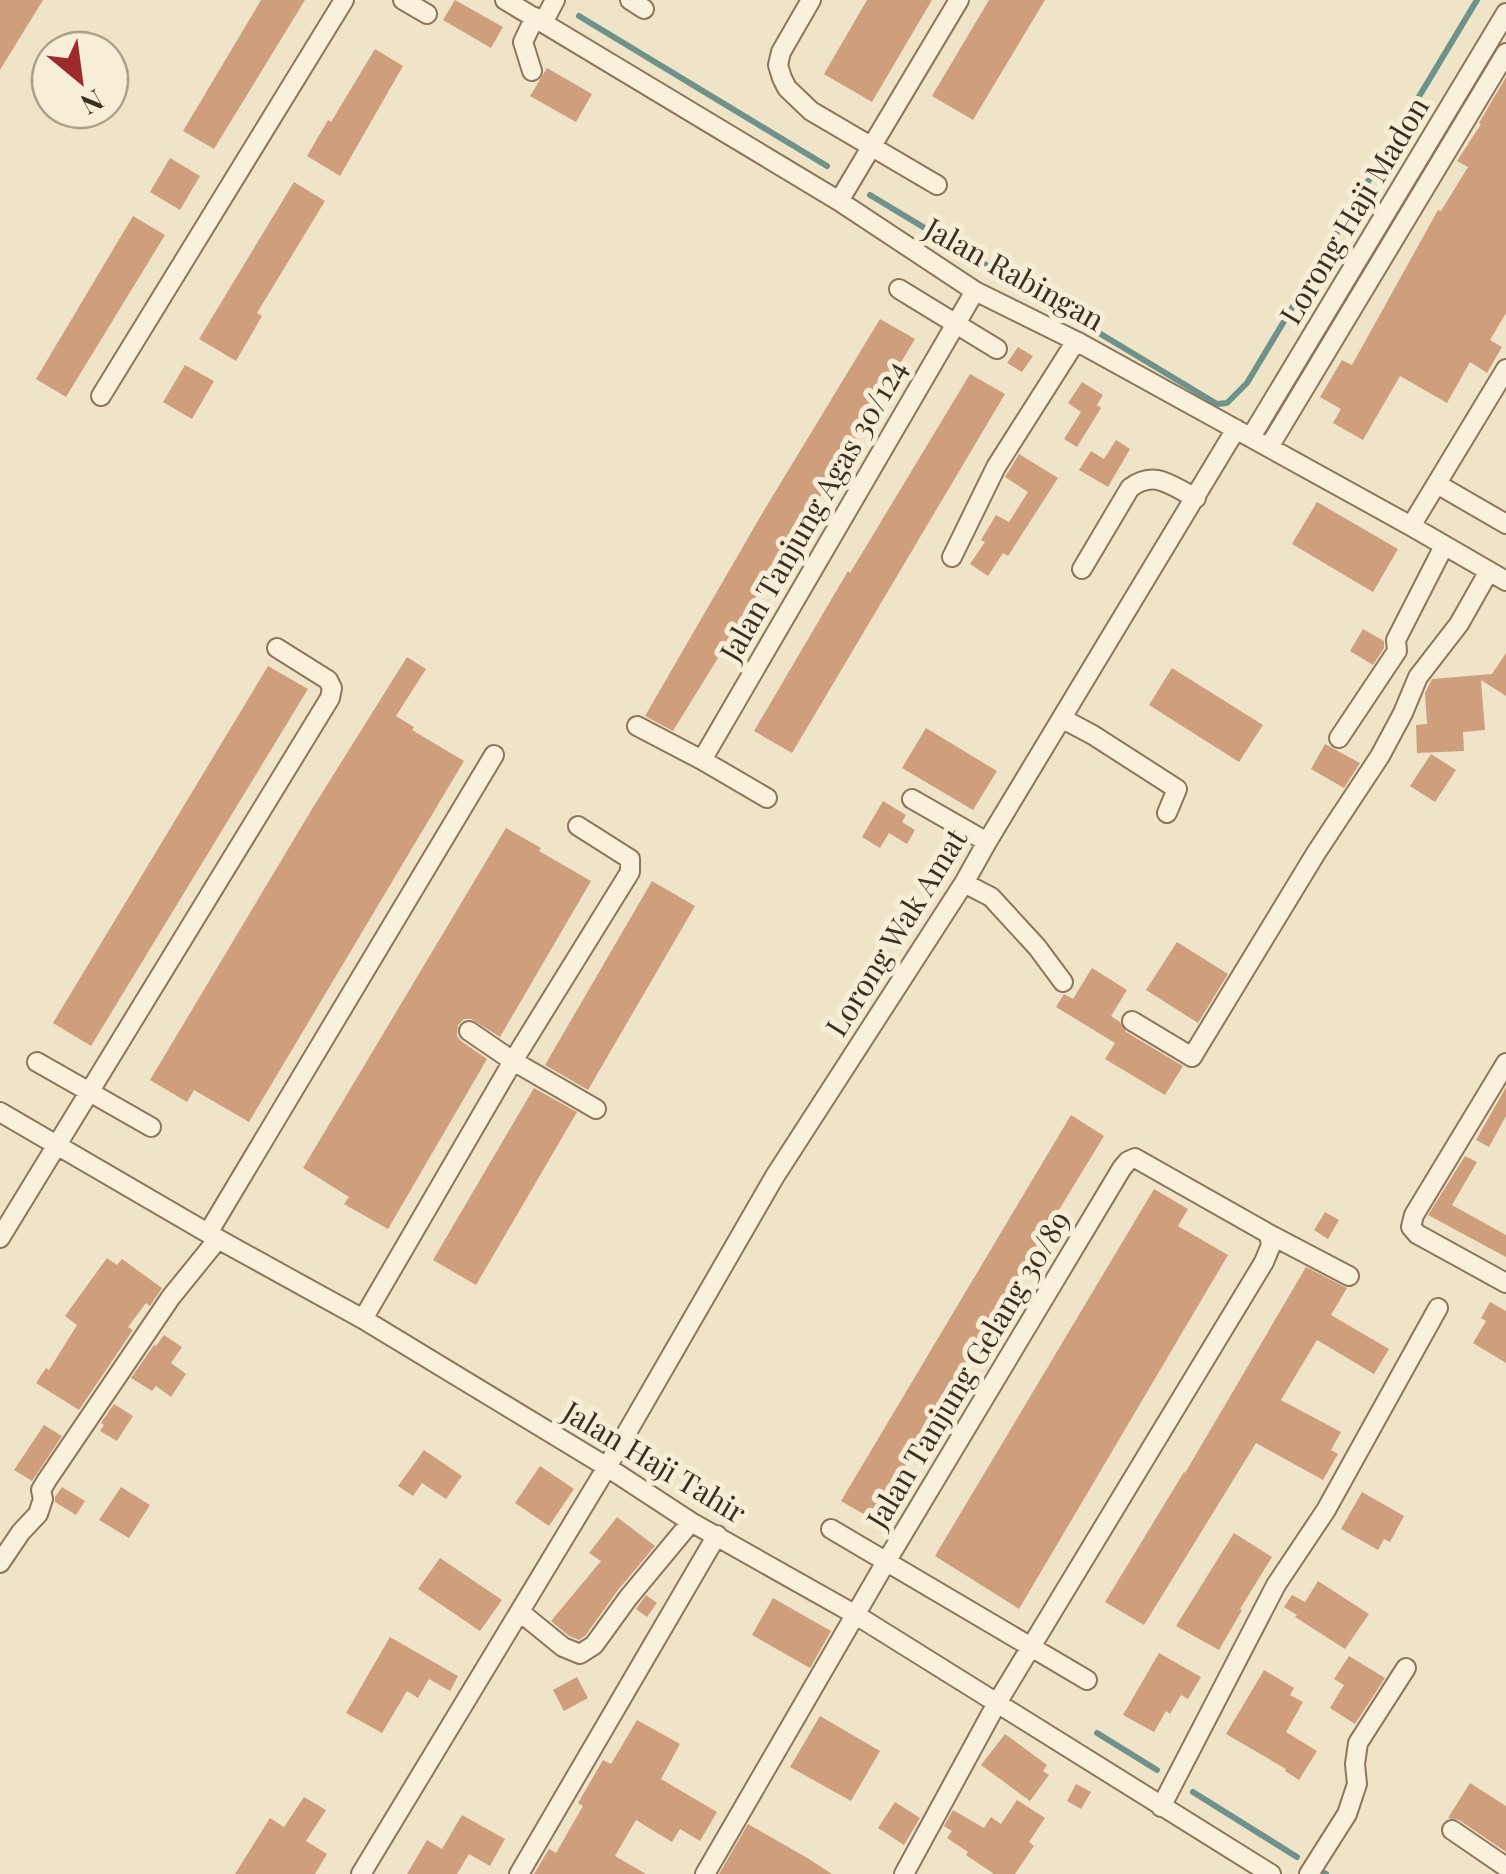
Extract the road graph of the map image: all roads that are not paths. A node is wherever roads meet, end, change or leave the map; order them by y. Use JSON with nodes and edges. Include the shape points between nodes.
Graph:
{"nodes":[{"id":1,"x":344,"y":0,"type":"edge"},
{"id":2,"x":402,"y":0,"type":"edge"},
{"id":3,"x":505,"y":0,"type":"edge"},
{"id":4,"x":555,"y":0,"type":"edge"},
{"id":5,"x":811,"y":0,"type":"edge"},
{"id":6,"x":959,"y":0,"type":"edge"},
{"id":7,"x":1506,"y":13,"type":"edge"},
{"id":8,"x":427,"y":14,"type":"dead end"},
{"id":9,"x":539,"y":19,"type":"junction"},
{"id":10,"x":1506,"y":53,"type":"edge"},
{"id":11,"x":532,"y":70,"type":"dead end"},
{"id":12,"x":870,"y":146,"type":"junction"},
{"id":13,"x":937,"y":185,"type":"dead end"},
{"id":14,"x":839,"y":202,"type":"junction"},
{"id":15,"x":899,"y":289,"type":"dead end"},
{"id":16,"x":975,"y":291,"type":"junction"},
{"id":17,"x":955,"y":324,"type":"junction"},
{"id":18,"x":1076,"y":342,"type":"junction"},
{"id":19,"x":997,"y":349,"type":"dead end"},
{"id":20,"x":1506,"y":369,"type":"edge"},
{"id":21,"x":100,"y":396,"type":"dead end"},
{"id":22,"x":1243,"y":434,"type":"junction"},
{"id":23,"x":1269,"y":448,"type":"junction"},
{"id":24,"x":1437,"y":484,"type":"junction"},
{"id":25,"x":1196,"y":498,"type":"junction"},
{"id":26,"x":1506,"y":524,"type":"edge"},
{"id":27,"x":1412,"y":526,"type":"junction"},
{"id":28,"x":1444,"y":546,"type":"junction"},
{"id":29,"x":952,"y":557,"type":"dead end"},
{"id":30,"x":1082,"y":569,"type":"dead end"},
{"id":31,"x":1488,"y":571,"type":"junction"},
{"id":32,"x":1506,"y":581,"type":"edge"},
{"id":33,"x":277,"y":648,"type":"dead end"},
{"id":34,"x":1063,"y":719,"type":"junction"},
{"id":35,"x":637,"y":726,"type":"dead end"},
{"id":36,"x":1339,"y":738,"type":"dead end"},
{"id":37,"x":494,"y":756,"type":"dead end"},
{"id":38,"x":702,"y":760,"type":"junction"},
{"id":39,"x":767,"y":798,"type":"dead end"},
{"id":40,"x":912,"y":800,"type":"dead end"},
{"id":41,"x":1167,"y":813,"type":"dead end"},
{"id":42,"x":578,"y":826,"type":"dead end"},
{"id":43,"x":987,"y":842,"type":"junction"},
{"id":44,"x":964,"y":883,"type":"junction"},
{"id":45,"x":1063,"y":982,"type":"dead end"},
{"id":46,"x":1132,"y":1020,"type":"dead end"},
{"id":47,"x":468,"y":1031,"type":"dead end"},
{"id":48,"x":513,"y":1061,"type":"junction"},
{"id":49,"x":37,"y":1062,"type":"dead end"},
{"id":50,"x":1506,"y":1063,"type":"edge"},
{"id":51,"x":88,"y":1091,"type":"junction"},
{"id":52,"x":596,"y":1109,"type":"dead end"},
{"id":53,"x":0,"y":1112,"type":"edge"},
{"id":54,"x":151,"y":1127,"type":"dead end"},
{"id":55,"x":57,"y":1144,"type":"junction"},
{"id":56,"x":1270,"y":1234,"type":"junction"},
{"id":57,"x":213,"y":1236,"type":"junction"},
{"id":58,"x":0,"y":1238,"type":"edge"},
{"id":59,"x":1349,"y":1276,"type":"dead end"},
{"id":60,"x":1506,"y":1283,"type":"edge"},
{"id":61,"x":1438,"y":1308,"type":"dead end"},
{"id":62,"x":363,"y":1319,"type":"junction"},
{"id":63,"x":607,"y":1467,"type":"junction"},
{"id":64,"x":691,"y":1522,"type":"junction"},
{"id":65,"x":831,"y":1529,"type":"dead end"},
{"id":66,"x":717,"y":1535,"type":"junction"},
{"id":67,"x":886,"y":1562,"type":"junction"},
{"id":68,"x":0,"y":1563,"type":"edge"},
{"id":69,"x":520,"y":1612,"type":"junction"},
{"id":70,"x":856,"y":1615,"type":"junction"},
{"id":71,"x":1032,"y":1646,"type":"junction"},
{"id":72,"x":1406,"y":1668,"type":"dead end"},
{"id":73,"x":1087,"y":1680,"type":"dead end"},
{"id":74,"x":997,"y":1703,"type":"junction"},
{"id":75,"x":1161,"y":1807,"type":"junction"},
{"id":76,"x":1452,"y":1830,"type":"dead end"},
{"id":77,"x":1506,"y":1871,"type":"edge"},
{"id":78,"x":361,"y":1874,"type":"edge"},
{"id":79,"x":519,"y":1874,"type":"edge"},
{"id":80,"x":705,"y":1874,"type":"edge"},
{"id":81,"x":904,"y":1874,"type":"edge"},
{"id":82,"x":1272,"y":1874,"type":"edge"},
{"id":83,"x":1310,"y":1874,"type":"edge"}],
"edges":[{"from":1,"to":21,"type":"street"},
{"from":2,"to":8,"type":"street"},
{"from":3,"to":9,"type":"street","name":"Jalan Rabingan"},
{"from":4,"to":9,"type":"street"},
{"from":5,"to":12,"type":"street","via":[[781,52],[782,78],[810,112]]},
{"from":6,"to":12,"type":"street"},
{"from":7,"to":22,"type":"street","name":"Lorong Haji Madon"},
{"from":9,"to":11,"type":"street","via":[[523,42]]},
{"from":9,"to":14,"type":"street","name":"Jalan Rabingan"},
{"from":10,"to":23,"type":"street"},
{"from":12,"to":13,"type":"street"},
{"from":12,"to":14,"type":"street"},
{"from":14,"to":16,"type":"street","name":"Jalan Rabingan"},
{"from":15,"to":17,"type":"street"},
{"from":16,"to":17,"type":"street","name":"Jalan Tanjung Agas 30/124"},
{"from":16,"to":18,"type":"street","name":"Jalan Rabingan"},
{"from":17,"to":19,"type":"street"},
{"from":17,"to":38,"type":"street","name":"Jalan Tanjung Agas 30/124"},
{"from":18,"to":22,"type":"street","name":"Jalan Rabingan"},
{"from":18,"to":29,"type":"street","via":[[996,467]]},
{"from":20,"to":24,"type":"street"},
{"from":22,"to":23,"type":"street","name":"Jalan Rabingan"},
{"from":22,"to":25,"type":"street","name":"Lorong Wak Amat"},
{"from":23,"to":27,"type":"street","name":"Jalan Rabingan"},
{"from":24,"to":26,"type":"street"},
{"from":24,"to":27,"type":"street"},
{"from":25,"to":30,"type":"street","via":[[1156,478],[1142,480],[1130,488]]},
{"from":25,"to":34,"type":"street","name":"Lorong Wak Amat"},
{"from":27,"to":28,"type":"street","name":"Jalan Rabingan"},
{"from":28,"to":31,"type":"street","name":"Jalan Rabingan"},
{"from":28,"to":36,"type":"street","via":[[1396,640],[1397,650]]},
{"from":31,"to":32,"type":"street","name":"Jalan Rabingan"},
{"from":31,"to":46,"type":"street","via":[[1192,1057]]},
{"from":33,"to":51,"type":"street","via":[[328,680],[330,698]]},
{"from":34,"to":41,"type":"street","via":[[1177,789]]},
{"from":34,"to":43,"type":"street","name":"Lorong Wak Amat"},
{"from":35,"to":38,"type":"street"},
{"from":37,"to":57,"type":"street"},
{"from":38,"to":39,"type":"street"},
{"from":40,"to":43,"type":"street"},
{"from":42,"to":48,"type":"street","via":[[630,859],[630,872]]},
{"from":43,"to":44,"type":"street","name":"Lorong Wak Amat"},
{"from":44,"to":45,"type":"street","via":[[991,897]]},
{"from":44,"to":63,"type":"street","name":"Lorong Wak Amat","via":[[775,1176]]},
{"from":47,"to":48,"type":"street"},
{"from":48,"to":52,"type":"street"},
{"from":48,"to":62,"type":"street"},
{"from":49,"to":51,"type":"street"},
{"from":50,"to":60,"type":"street","via":[[1411,1227]]},
{"from":51,"to":54,"type":"street"},
{"from":51,"to":55,"type":"street"},
{"from":53,"to":55,"type":"street","name":"Jalan Haji Tahir"},
{"from":55,"to":57,"type":"street","name":"Jalan Haji Tahir"},
{"from":55,"to":58,"type":"street"},
{"from":56,"to":59,"type":"street"},
{"from":56,"to":67,"type":"street","name":"Jalan Tanjung Gelang 30/89","via":[[1136,1158],[1128,1162]]},
{"from":56,"to":71,"type":"street","via":[[1264,1262]]},
{"from":57,"to":62,"type":"street","name":"Jalan Haji Tahir"},
{"from":57,"to":68,"type":"street","via":[[46,1480],[38,1514]]},
{"from":61,"to":75,"type":"street","via":[[1326,1510],[1276,1585]]},
{"from":62,"to":63,"type":"street","name":"Jalan Haji Tahir"},
{"from":63,"to":64,"type":"street","name":"Jalan Haji Tahir"},
{"from":63,"to":69,"type":"street","name":"Lorong Wak Amat"},
{"from":64,"to":66,"type":"street","name":"Jalan Haji Tahir"},
{"from":64,"to":69,"type":"street","via":[[580,1654]]},
{"from":65,"to":67,"type":"street"},
{"from":66,"to":70,"type":"street","name":"Jalan Haji Tahir"},
{"from":66,"to":79,"type":"street"},
{"from":67,"to":70,"type":"street","name":"Jalan Tanjung Gelang 30/89"},
{"from":67,"to":71,"type":"street"},
{"from":69,"to":78,"type":"street","name":"Lorong Wak Amat"},
{"from":70,"to":74,"type":"street","name":"Jalan Haji Tahir"},
{"from":70,"to":80,"type":"street","name":"Jalan Tanjung Gelang 30/89"},
{"from":71,"to":73,"type":"street"},
{"from":71,"to":74,"type":"street"},
{"from":72,"to":83,"type":"street","via":[[1358,1743],[1357,1784],[1347,1814]]},
{"from":74,"to":75,"type":"street","name":"Jalan Haji Tahir"},
{"from":74,"to":81,"type":"street"},
{"from":75,"to":82,"type":"street","name":"Jalan Haji Tahir"},
{"from":76,"to":77,"type":"street"}]}
